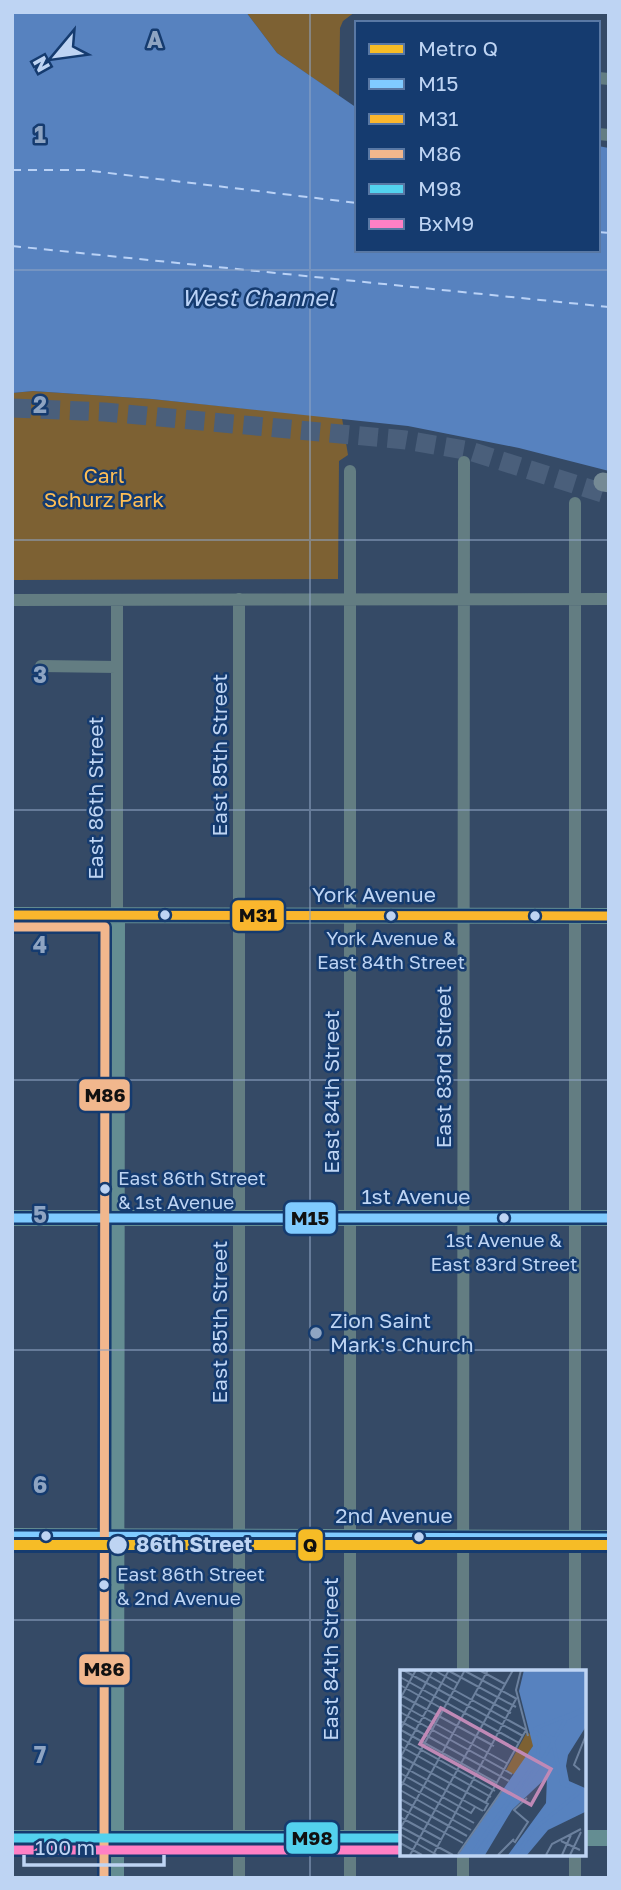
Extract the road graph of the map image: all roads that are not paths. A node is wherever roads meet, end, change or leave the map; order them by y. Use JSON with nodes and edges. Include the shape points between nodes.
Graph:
{"nodes":[{"id":1,"x":464,"y":462,"type":"dead end"},
{"id":2,"x":350,"y":471,"type":"dead end"},
{"id":3,"x":575,"y":503,"type":"dead end"},
{"id":4,"x":239,"y":599,"type":"junction"},
{"id":5,"x":351,"y":599,"type":"junction"},
{"id":6,"x":463,"y":599,"type":"junction"},
{"id":7,"x":576,"y":599,"type":"junction"},
{"id":8,"x":609,"y":599,"type":"edge"},
{"id":9,"x":12,"y":600,"type":"edge"},
{"id":10,"x":117,"y":600,"type":"junction"},
{"id":11,"x":41,"y":666,"type":"dead end"},
{"id":12,"x":117,"y":667,"type":"junction"},
{"id":13,"x":12,"y":915,"type":"edge"},
{"id":14,"x":117,"y":915,"type":"junction"},
{"id":15,"x":239,"y":915,"type":"junction"},
{"id":16,"x":351,"y":915,"type":"junction"},
{"id":17,"x":464,"y":916,"type":"junction"},
{"id":18,"x":575,"y":916,"type":"junction"},
{"id":19,"x":609,"y":916,"type":"edge"},
{"id":20,"x":12,"y":1218,"type":"edge"},
{"id":21,"x":239,"y":1218,"type":"junction"},
{"id":22,"x":351,"y":1218,"type":"junction"},
{"id":23,"x":463,"y":1218,"type":"junction"},
{"id":24,"x":575,"y":1218,"type":"junction"},
{"id":25,"x":609,"y":1218,"type":"edge"},
{"id":26,"x":116,"y":1219,"type":"junction"},
{"id":27,"x":12,"y":1536,"type":"edge"},
{"id":28,"x":463,"y":1536,"type":"junction"},
{"id":29,"x":117,"y":1537,"type":"junction"},
{"id":30,"x":239,"y":1537,"type":"junction"},
{"id":31,"x":351,"y":1537,"type":"junction"},
{"id":32,"x":575,"y":1538,"type":"junction"},
{"id":33,"x":609,"y":1538,"type":"edge"},
{"id":34,"x":463,"y":1670,"type":"edge"},
{"id":35,"x":575,"y":1670,"type":"edge"},
{"id":36,"x":12,"y":1838,"type":"edge"},
{"id":37,"x":117,"y":1838,"type":"junction"},
{"id":38,"x":238,"y":1838,"type":"junction"},
{"id":39,"x":350,"y":1838,"type":"junction"},
{"id":40,"x":400,"y":1838,"type":"edge"},
{"id":41,"x":586,"y":1838,"type":"edge"},
{"id":42,"x":609,"y":1838,"type":"edge"},
{"id":43,"x":463,"y":1855,"type":"edge"},
{"id":44,"x":575,"y":1855,"type":"edge"},
{"id":45,"x":116,"y":1878,"type":"edge"},
{"id":46,"x":239,"y":1878,"type":"edge"},
{"id":47,"x":350,"y":1878,"type":"edge"},
{"id":48,"x":463,"y":1878,"type":"edge"},
{"id":49,"x":575,"y":1878,"type":"edge"}],
"edges":[{"from":1,"to":6,"type":"street","name":"East 83rd Street"},
{"from":2,"to":5,"type":"street","name":"East 84th Street"},
{"from":3,"to":7,"type":"street"},
{"from":4,"to":5,"type":"street"},
{"from":4,"to":10,"type":"street"},
{"from":4,"to":15,"type":"street","name":"East 85th Street"},
{"from":5,"to":6,"type":"street"},
{"from":5,"to":16,"type":"street","name":"East 84th Street"},
{"from":6,"to":7,"type":"street"},
{"from":6,"to":17,"type":"street","name":"East 83rd Street"},
{"from":7,"to":8,"type":"street"},
{"from":7,"to":18,"type":"street"},
{"from":9,"to":10,"type":"street"},
{"from":10,"to":12,"type":"street","name":"East 86th Street"},
{"from":11,"to":12,"type":"street"},
{"from":12,"to":14,"type":"street","name":"East 86th Street"},
{"from":13,"to":14,"type":"main road","name":"York Avenue"},
{"from":14,"to":15,"type":"main road","name":"York Avenue"},
{"from":14,"to":26,"type":"main road","name":"East 86th Street"},
{"from":15,"to":16,"type":"main road","name":"York Avenue"},
{"from":15,"to":21,"type":"street","name":"East 85th Street"},
{"from":16,"to":17,"type":"main road","name":"York Avenue"},
{"from":16,"to":22,"type":"street","name":"East 84th Street"},
{"from":17,"to":18,"type":"main road","name":"York Avenue"},
{"from":17,"to":23,"type":"street","name":"East 83rd Street"},
{"from":18,"to":19,"type":"main road","name":"York Avenue"},
{"from":18,"to":24,"type":"street"},
{"from":20,"to":26,"type":"main road","name":"1st Avenue"},
{"from":21,"to":22,"type":"main road","name":"1st Avenue"},
{"from":21,"to":26,"type":"main road","name":"1st Avenue"},
{"from":21,"to":30,"type":"street","name":"East 85th Street"},
{"from":22,"to":23,"type":"main road","name":"1st Avenue"},
{"from":22,"to":31,"type":"street","name":"East 84th Street"},
{"from":23,"to":24,"type":"main road","name":"1st Avenue"},
{"from":23,"to":28,"type":"street","name":"East 83rd Street"},
{"from":24,"to":25,"type":"main road","name":"1st Avenue"},
{"from":24,"to":32,"type":"street"},
{"from":26,"to":29,"type":"main road","name":"East 86th Street"},
{"from":27,"to":29,"type":"main road","name":"2nd Avenue"},
{"from":28,"to":31,"type":"main road","name":"2nd Avenue"},
{"from":28,"to":32,"type":"main road","name":"2nd Avenue"},
{"from":28,"to":34,"type":"street","name":"East 83rd Street"},
{"from":29,"to":30,"type":"main road","name":"2nd Avenue"},
{"from":29,"to":37,"type":"main road","name":"East 86th Street"},
{"from":30,"to":31,"type":"main road","name":"2nd Avenue"},
{"from":30,"to":38,"type":"street","name":"East 85th Street"},
{"from":31,"to":39,"type":"street","name":"East 84th Street"},
{"from":32,"to":33,"type":"main road","name":"2nd Avenue"},
{"from":32,"to":35,"type":"street"},
{"from":36,"to":37,"type":"main road"},
{"from":37,"to":38,"type":"main road"},
{"from":37,"to":45,"type":"main road","name":"East 86th Street"},
{"from":38,"to":39,"type":"main road"},
{"from":38,"to":46,"type":"street","name":"East 85th Street"},
{"from":39,"to":40,"type":"main road"},
{"from":39,"to":47,"type":"street","name":"East 84th Street"},
{"from":41,"to":42,"type":"main road"},
{"from":43,"to":48,"type":"street"},
{"from":44,"to":49,"type":"street"}]}
